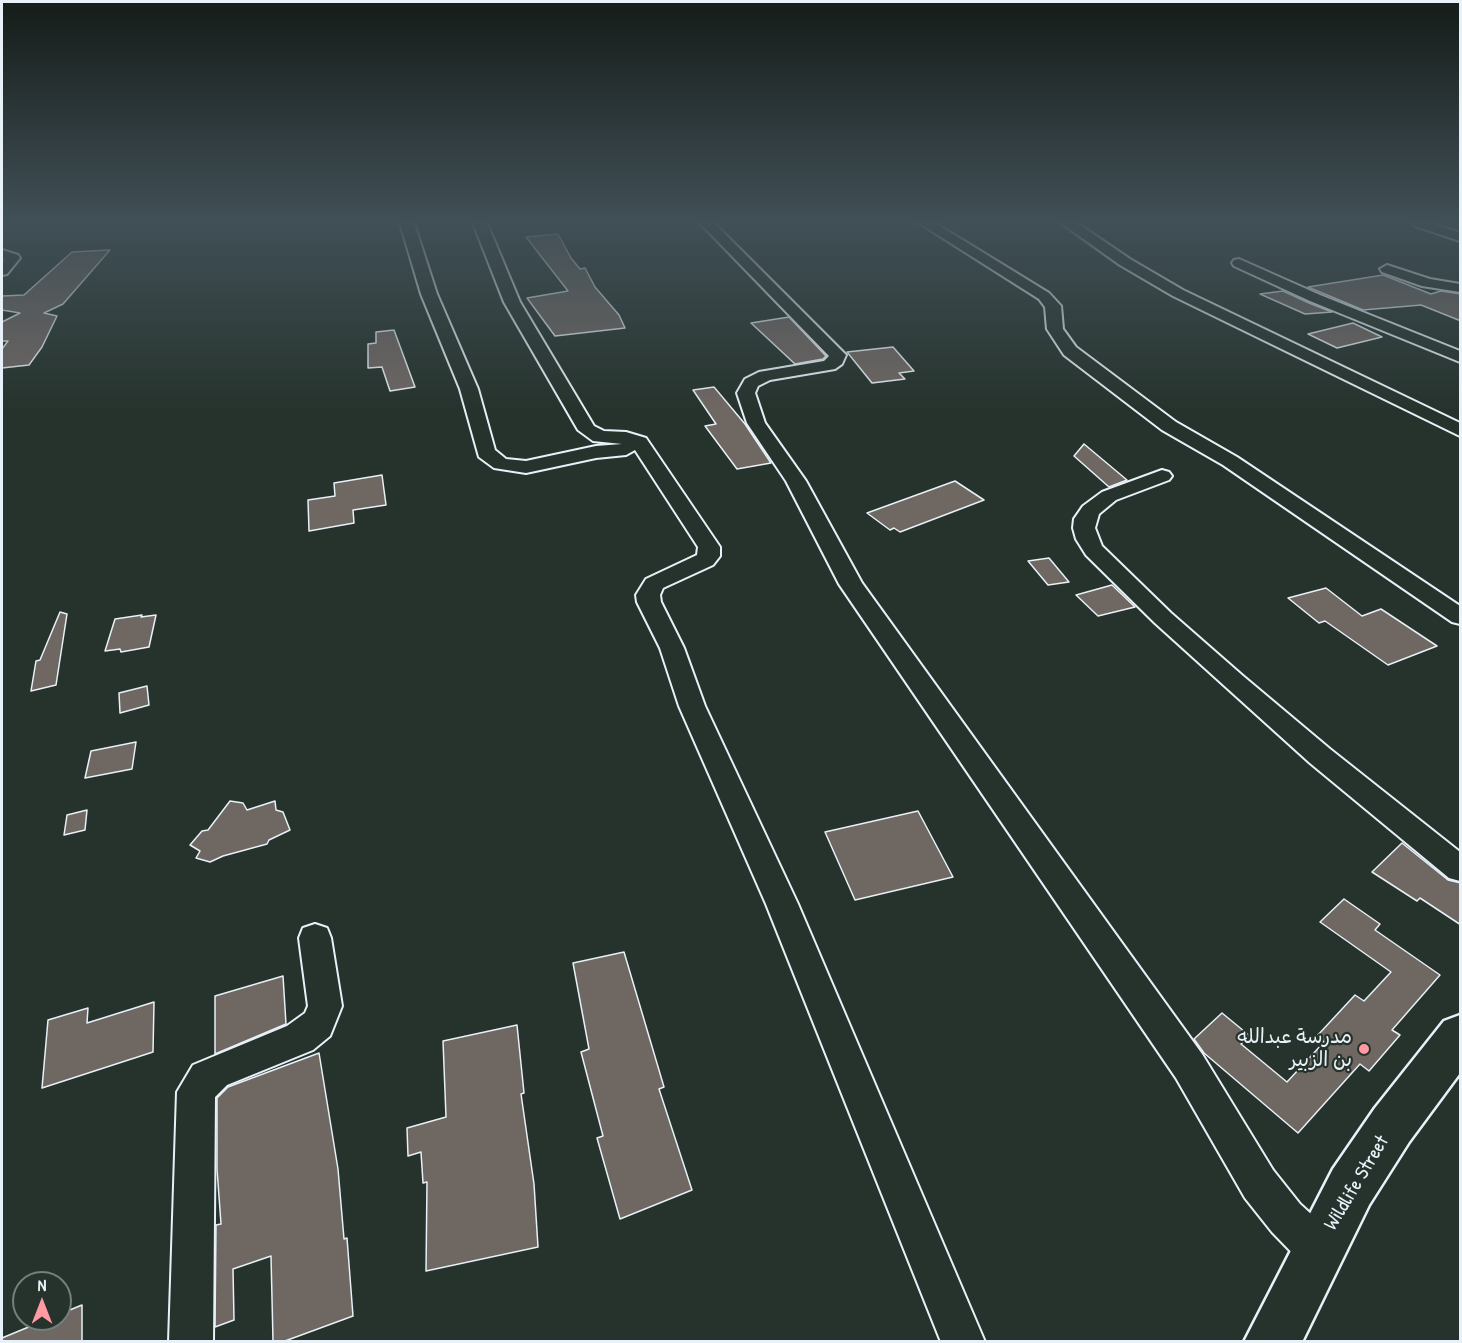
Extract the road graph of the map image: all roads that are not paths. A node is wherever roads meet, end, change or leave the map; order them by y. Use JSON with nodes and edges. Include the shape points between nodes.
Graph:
{"nodes":[{"id":1,"x":426,"y":286,"type":"edge"},
{"id":2,"x":505,"y":286,"type":"edge"},
{"id":3,"x":769,"y":286,"type":"edge"},
{"id":4,"x":1026,"y":286,"type":"edge"},
{"id":5,"x":1165,"y":286,"type":"edge"},
{"id":6,"x":1288,"y":286,"type":"edge"},
{"id":7,"x":1445,"y":286,"type":"edge"},
{"id":8,"x":1461,"y":288,"type":"edge"},
{"id":9,"x":1461,"y":357,"type":"edge"},
{"id":10,"x":1461,"y":430,"type":"edge"},
{"id":11,"x":645,"y":450,"type":"junction"},
{"id":12,"x":1162,"y":476,"type":"dead end"},
{"id":13,"x":1461,"y":617,"type":"edge"},
{"id":14,"x":1461,"y":869,"type":"edge"},
{"id":15,"x":315,"y":938,"type":"dead end"},
{"id":16,"x":1461,"y":1036,"type":"edge"},
{"id":17,"x":1319,"y":1250,"type":"junction"},
{"id":18,"x":191,"y":1341,"type":"edge"},
{"id":19,"x":963,"y":1341,"type":"edge"},
{"id":20,"x":1272,"y":1341,"type":"edge"}],
"edges":[{"from":1,"to":11,"type":"street","via":[[469,389],[483,445],[493,459],[513,467],[526,467],[605,450]]},
{"from":2,"to":11,"type":"street","via":[[587,430],[600,436],[632,439]]},
{"from":3,"to":17,"type":"street","via":[[838,355],[829,365],[765,376],[751,383],[746,393],[756,423],[796,481],[851,584],[1189,1066],[1259,1184]]},
{"from":4,"to":13,"type":"street","via":[[1050,301],[1055,311],[1055,329],[1070,351],[1169,426],[1230,461]]},
{"from":5,"to":10,"type":"street"},
{"from":6,"to":9,"type":"street"},
{"from":7,"to":8,"type":"street"},
{"from":11,"to":19,"type":"street","via":[[710,551],[705,560],[654,584],[649,602],[791,925]]},
{"from":12,"to":14,"type":"street","via":[[1109,496],[1090,510],[1084,528],[1094,550],[1242,690]]},
{"from":15,"to":18,"type":"street","via":[[325,1006],[318,1024],[300,1038],[214,1073],[196,1092]]},
{"from":16,"to":17,"type":"main road","name":"Wildlife Street","via":[[1432,1070],[1351,1186]]},
{"from":17,"to":20,"type":"main road","name":"Wildlife Street"}]}
